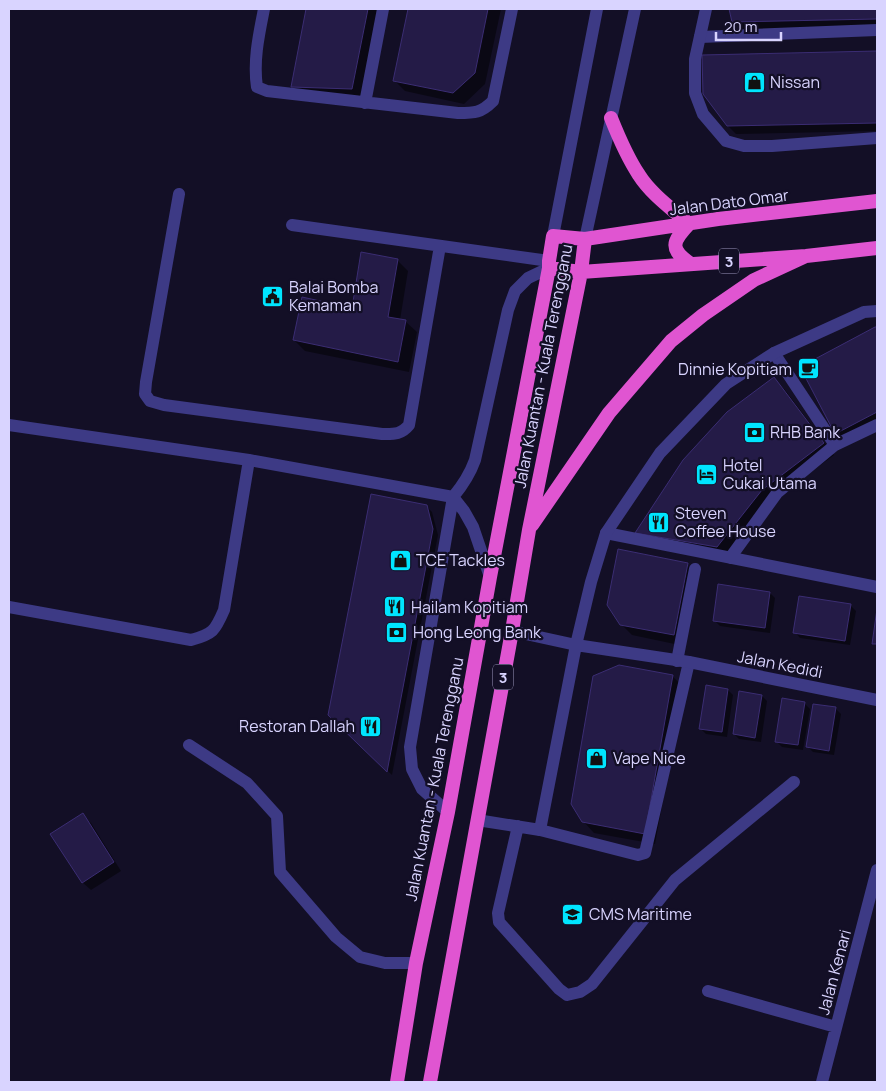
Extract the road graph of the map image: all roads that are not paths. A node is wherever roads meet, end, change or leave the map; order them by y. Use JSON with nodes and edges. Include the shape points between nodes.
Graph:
{"nodes":[{"id":1,"x":264,"y":9,"type":"edge"},
{"id":2,"x":383,"y":9,"type":"edge"},
{"id":3,"x":512,"y":9,"type":"edge"},
{"id":4,"x":597,"y":9,"type":"edge"},
{"id":5,"x":635,"y":9,"type":"edge"},
{"id":6,"x":706,"y":9,"type":"edge"},
{"id":7,"x":877,"y":30,"type":"edge"},
{"id":8,"x":700,"y":37,"type":"junction"},
{"id":9,"x":365,"y":103,"type":"junction"},
{"id":10,"x":611,"y":118,"type":"junction"},
{"id":11,"x":877,"y":138,"type":"edge"},
{"id":12,"x":179,"y":194,"type":"dead end"},
{"id":13,"x":877,"y":202,"type":"edge"},
{"id":14,"x":690,"y":224,"type":"junction"},
{"id":15,"x":292,"y":225,"type":"dead end"},
{"id":16,"x":553,"y":236,"type":"junction"},
{"id":17,"x":585,"y":239,"type":"junction"},
{"id":18,"x":440,"y":246,"type":"junction"},
{"id":19,"x":877,"y":248,"type":"edge"},
{"id":20,"x":806,"y":256,"type":"junction"},
{"id":21,"x":549,"y":264,"type":"junction"},
{"id":22,"x":691,"y":264,"type":"junction"},
{"id":23,"x":580,"y":272,"type":"junction"},
{"id":24,"x":877,"y":311,"type":"edge"},
{"id":25,"x":774,"y":353,"type":"junction"},
{"id":26,"x":9,"y":425,"type":"edge"},
{"id":27,"x":877,"y":425,"type":"edge"},
{"id":28,"x":835,"y":445,"type":"junction"},
{"id":29,"x":249,"y":460,"type":"junction"},
{"id":30,"x":453,"y":497,"type":"junction"},
{"id":31,"x":529,"y":530,"type":"junction"},
{"id":32,"x":606,"y":534,"type":"junction"},
{"id":33,"x":730,"y":558,"type":"junction"},
{"id":34,"x":695,"y":569,"type":"dead end"},
{"id":35,"x":490,"y":577,"type":"junction"},
{"id":36,"x":877,"y":587,"type":"edge"},
{"id":37,"x":9,"y":607,"type":"edge"},
{"id":38,"x":512,"y":631,"type":"junction"},
{"id":39,"x":576,"y":645,"type":"junction"},
{"id":40,"x":683,"y":662,"type":"junction"},
{"id":41,"x":877,"y":700,"type":"edge"},
{"id":42,"x":189,"y":745,"type":"dead end"},
{"id":43,"x":794,"y":782,"type":"dead end"},
{"id":44,"x":448,"y":812,"type":"junction"},
{"id":45,"x":477,"y":820,"type":"junction"},
{"id":46,"x":518,"y":826,"type":"junction"},
{"id":47,"x":540,"y":830,"type":"junction"},
{"id":48,"x":877,"y":870,"type":"edge"},
{"id":49,"x":416,"y":963,"type":"junction"},
{"id":50,"x":708,"y":991,"type":"dead end"},
{"id":51,"x":836,"y":1026,"type":"junction"},
{"id":52,"x":397,"y":1082,"type":"edge"},
{"id":53,"x":430,"y":1082,"type":"edge"},
{"id":54,"x":822,"y":1082,"type":"edge"}],
"edges":[{"from":1,"to":9,"type":"street","via":[[257,40],[255,76],[258,87],[267,91]]},
{"from":2,"to":9,"type":"street"},
{"from":3,"to":9,"type":"street","via":[[493,101],[485,109],[458,113]]},
{"from":4,"to":16,"type":"street"},
{"from":5,"to":10,"type":"street"},
{"from":6,"to":8,"type":"street"},
{"from":7,"to":8,"type":"street"},
{"from":8,"to":11,"type":"street","via":[[695,59],[695,93],[703,114],[726,140],[744,146],[772,146]]},
{"from":10,"to":14,"type":"highway","via":[[640,176],[658,198]]},
{"from":10,"to":17,"type":"street"},
{"from":12,"to":18,"type":"street","via":[[145,394],[150,402],[164,405],[382,434],[404,431],[408,425]]},
{"from":13,"to":14,"type":"highway","name":"Jalan Dato Omar"},
{"from":14,"to":17,"type":"highway","name":"Jalan Dato Omar"},
{"from":14,"to":22,"type":"highway","via":[[680,234],[676,251]]},
{"from":15,"to":18,"type":"street"},
{"from":16,"to":17,"type":"highway","name":"Jalan Kuantan - Kuala Terengganu"},
{"from":16,"to":21,"type":"highway","name":"Jalan Kuantan - Kuala Terengganu","number":"3"},
{"from":17,"to":23,"type":"highway","name":"Jalan Kuantan - Kuala Terengganu","number":"3"},
{"from":18,"to":21,"type":"street"},
{"from":19,"to":20,"type":"highway","number":"3"},
{"from":20,"to":22,"type":"highway","number":"3"},
{"from":20,"to":31,"type":"highway","via":[[754,280],[703,314],[672,341],[609,413]]},
{"from":21,"to":23,"type":"highway","number":"3"},
{"from":21,"to":30,"type":"street","via":[[515,291],[475,460]]},
{"from":21,"to":35,"type":"highway","name":"Jalan Kuantan - Kuala Terengganu","number":"3"},
{"from":22,"to":23,"type":"highway","number":"3"},
{"from":23,"to":31,"type":"highway","name":"Jalan Kuantan - Kuala Terengganu","number":"3"},
{"from":24,"to":25,"type":"street","via":[[864,312]]},
{"from":25,"to":28,"type":"street"},
{"from":25,"to":32,"type":"street","via":[[726,384],[660,453]]},
{"from":26,"to":29,"type":"street"},
{"from":27,"to":28,"type":"street"},
{"from":28,"to":33,"type":"street","via":[[777,493]]},
{"from":29,"to":30,"type":"street"},
{"from":29,"to":37,"type":"street","via":[[224,610],[217,626],[206,636],[191,640]]},
{"from":30,"to":35,"type":"street","via":[[473,527]]},
{"from":30,"to":44,"type":"street","via":[[410,747],[412,769],[422,789]]},
{"from":31,"to":38,"type":"highway","name":"Jalan Kuantan - Kuala Terengganu","number":"3"},
{"from":32,"to":33,"type":"street"},
{"from":32,"to":39,"type":"street"},
{"from":33,"to":36,"type":"street"},
{"from":34,"to":40,"type":"street"},
{"from":35,"to":44,"type":"highway","name":"Jalan Kuantan - Kuala Terengganu","number":"3"},
{"from":38,"to":39,"type":"street","name":"Jalan Kedidi"},
{"from":38,"to":45,"type":"highway","name":"Jalan Kuantan - Kuala Terengganu","number":"3"},
{"from":39,"to":40,"type":"street","name":"Jalan Kedidi"},
{"from":39,"to":47,"type":"street"},
{"from":40,"to":41,"type":"street","name":"Jalan Kedidi"},
{"from":40,"to":47,"type":"street","via":[[645,853],[638,855]]},
{"from":42,"to":49,"type":"street","via":[[246,783],[277,816],[280,872],[336,937],[360,957]]},
{"from":43,"to":46,"type":"street","via":[[675,880],[592,984],[567,995],[499,922],[498,912]]},
{"from":44,"to":49,"type":"highway","name":"Jalan Kuantan - Kuala Terengganu","number":"3"},
{"from":45,"to":46,"type":"street"},
{"from":45,"to":53,"type":"highway","name":"Jalan Kuantan - Kuala Terengganu","number":"3"},
{"from":46,"to":47,"type":"street"},
{"from":48,"to":51,"type":"street","name":"Jalan Kenari"},
{"from":49,"to":52,"type":"highway","name":"Jalan Kuantan - Kuala Terengganu","number":"3"},
{"from":50,"to":51,"type":"street"},
{"from":51,"to":54,"type":"street","name":"Jalan Kenari"}]}
